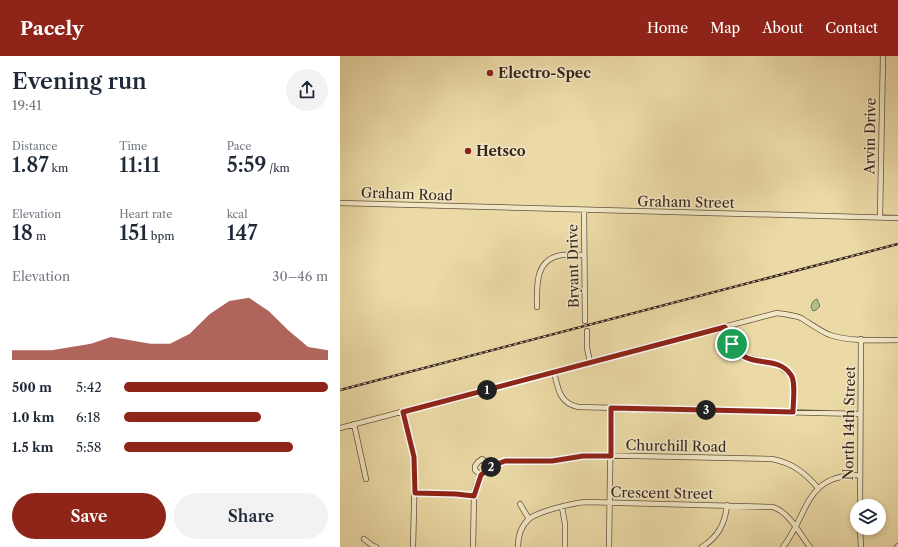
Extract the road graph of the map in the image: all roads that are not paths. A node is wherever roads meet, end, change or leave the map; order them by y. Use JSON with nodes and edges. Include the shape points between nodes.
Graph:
{"nodes":[{"id":1,"x":883,"y":56,"type":"edge"},
{"id":2,"x":340,"y":203,"type":"edge"},
{"id":3,"x":474,"y":207,"type":"joint"},
{"id":4,"x":584,"y":210,"type":"junction"},
{"id":5,"x":880,"y":217,"type":"junction"},
{"id":6,"x":898,"y":218,"type":"edge"},
{"id":7,"x":584,"y":255,"type":"junction"},
{"id":8,"x":537,"y":307,"type":"dead end"},
{"id":9,"x":585,"y":321,"type":"dead end"},
{"id":10,"x":725,"y":327,"type":"junction"},
{"id":11,"x":587,"y":331,"type":"dead end"},
{"id":12,"x":861,"y":339,"type":"junction"},
{"id":13,"x":898,"y":340,"type":"edge"},
{"id":14,"x":590,"y":362,"type":"junction"},
{"id":15,"x":554,"y":372,"type":"junction"},
{"id":16,"x":611,"y":408,"type":"junction"},
{"id":17,"x":403,"y":412,"type":"junction"},
{"id":18,"x":793,"y":412,"type":"junction"},
{"id":19,"x":860,"y":414,"type":"junction"},
{"id":20,"x":354,"y":424,"type":"junction"},
{"id":21,"x":340,"y":428,"type":"edge"},
{"id":22,"x":611,"y":456,"type":"junction"},
{"id":23,"x":492,"y":466,"type":"junction"},
{"id":24,"x":481,"y":475,"type":"junction"},
{"id":25,"x":859,"y":475,"type":"junction"},
{"id":26,"x":366,"y":479,"type":"dead end"},
{"id":27,"x":818,"y":488,"type":"junction"},
{"id":28,"x":415,"y":493,"type":"junction"},
{"id":29,"x":474,"y":496,"type":"junction"},
{"id":30,"x":860,"y":499,"type":"edge"},
{"id":31,"x":609,"y":503,"type":"junction"},
{"id":32,"x":520,"y":504,"type":"dead end"},
{"id":33,"x":727,"y":505,"type":"junction"},
{"id":34,"x":562,"y":507,"type":"junction"},
{"id":35,"x":529,"y":519,"type":"junction"},
{"id":36,"x":795,"y":526,"type":"junction"},
{"id":37,"x":860,"y":535,"type":"edge"},
{"id":38,"x":364,"y":539,"type":"dead end"},
{"id":39,"x":376,"y":547,"type":"edge"},
{"id":40,"x":414,"y":547,"type":"edge"},
{"id":41,"x":473,"y":547,"type":"edge"},
{"id":42,"x":518,"y":547,"type":"edge"},
{"id":43,"x":565,"y":547,"type":"edge"},
{"id":44,"x":609,"y":547,"type":"edge"},
{"id":45,"x":702,"y":547,"type":"edge"},
{"id":46,"x":783,"y":547,"type":"edge"},
{"id":47,"x":810,"y":547,"type":"edge"},
{"id":48,"x":861,"y":547,"type":"edge"}],
"edges":[{"from":1,"to":5,"type":"street","name":"Arvin Drive"},
{"from":2,"to":3,"type":"street","name":"Graham Road"},
{"from":3,"to":4,"type":"street","name":"Graham Street"},
{"from":4,"to":5,"type":"street","name":"Graham Street"},
{"from":4,"to":7,"type":"street","name":"Bryant Drive"},
{"from":5,"to":6,"type":"street","name":"Graham Street"},
{"from":7,"to":8,"type":"street","via":[[561,255],[544,265],[537,280]]},
{"from":7,"to":9,"type":"street","name":"Bryant Drive"},
{"from":10,"to":12,"type":"street","via":[[777,313],[800,318],[829,334],[847,339]]},
{"from":10,"to":14,"type":"street"},
{"from":10,"to":18,"type":"street","via":[[732,344],[746,357],[778,365],[791,375]]},
{"from":11,"to":14,"type":"street"},
{"from":12,"to":13,"type":"street"},
{"from":12,"to":19,"type":"street","name":"North 14th Street"},
{"from":14,"to":15,"type":"street"},
{"from":15,"to":16,"type":"street","via":[[560,393],[567,404]]},
{"from":15,"to":17,"type":"street"},
{"from":16,"to":18,"type":"street"},
{"from":16,"to":22,"type":"street"},
{"from":17,"to":20,"type":"street"},
{"from":17,"to":28,"type":"street","via":[[414,457]]},
{"from":18,"to":19,"type":"street"},
{"from":19,"to":25,"type":"street","name":"North 14th Street"},
{"from":20,"to":21,"type":"street"},
{"from":20,"to":26,"type":"street"},
{"from":22,"to":23,"type":"street","name":"Churchill Road","via":[[583,456],[552,461],[509,460]]},
{"from":22,"to":27,"type":"street","name":"Churchill Road","via":[[772,459],[796,466]]},
{"from":22,"to":31,"type":"street"},
{"from":23,"to":24,"type":"street","name":"Churchill Road"},
{"from":23,"to":24,"type":"street","via":[[482,459],[478,462],[475,470]]},
{"from":24,"to":29,"type":"street"},
{"from":25,"to":27,"type":"street","via":[[840,477]]},
{"from":25,"to":30,"type":"street","name":"North 14th Street"},
{"from":27,"to":36,"type":"street"},
{"from":28,"to":29,"type":"street"},
{"from":28,"to":40,"type":"street"},
{"from":29,"to":41,"type":"street"},
{"from":31,"to":33,"type":"street","name":"Crescent Street"},
{"from":31,"to":34,"type":"street","name":"Crescent Street","via":[[586,502]]},
{"from":31,"to":44,"type":"street"},
{"from":32,"to":35,"type":"street"},
{"from":33,"to":36,"type":"street","name":"Crescent Street","via":[[773,506]]},
{"from":33,"to":45,"type":"street","via":[[720,530]]},
{"from":34,"to":35,"type":"street","name":"Crescent Street"},
{"from":34,"to":43,"type":"street","via":[[566,524]]},
{"from":35,"to":42,"type":"street","via":[[518,539]]},
{"from":36,"to":46,"type":"street"},
{"from":36,"to":47,"type":"street","name":"Crescent Street"},
{"from":37,"to":48,"type":"street"},
{"from":38,"to":39,"type":"street"}]}
